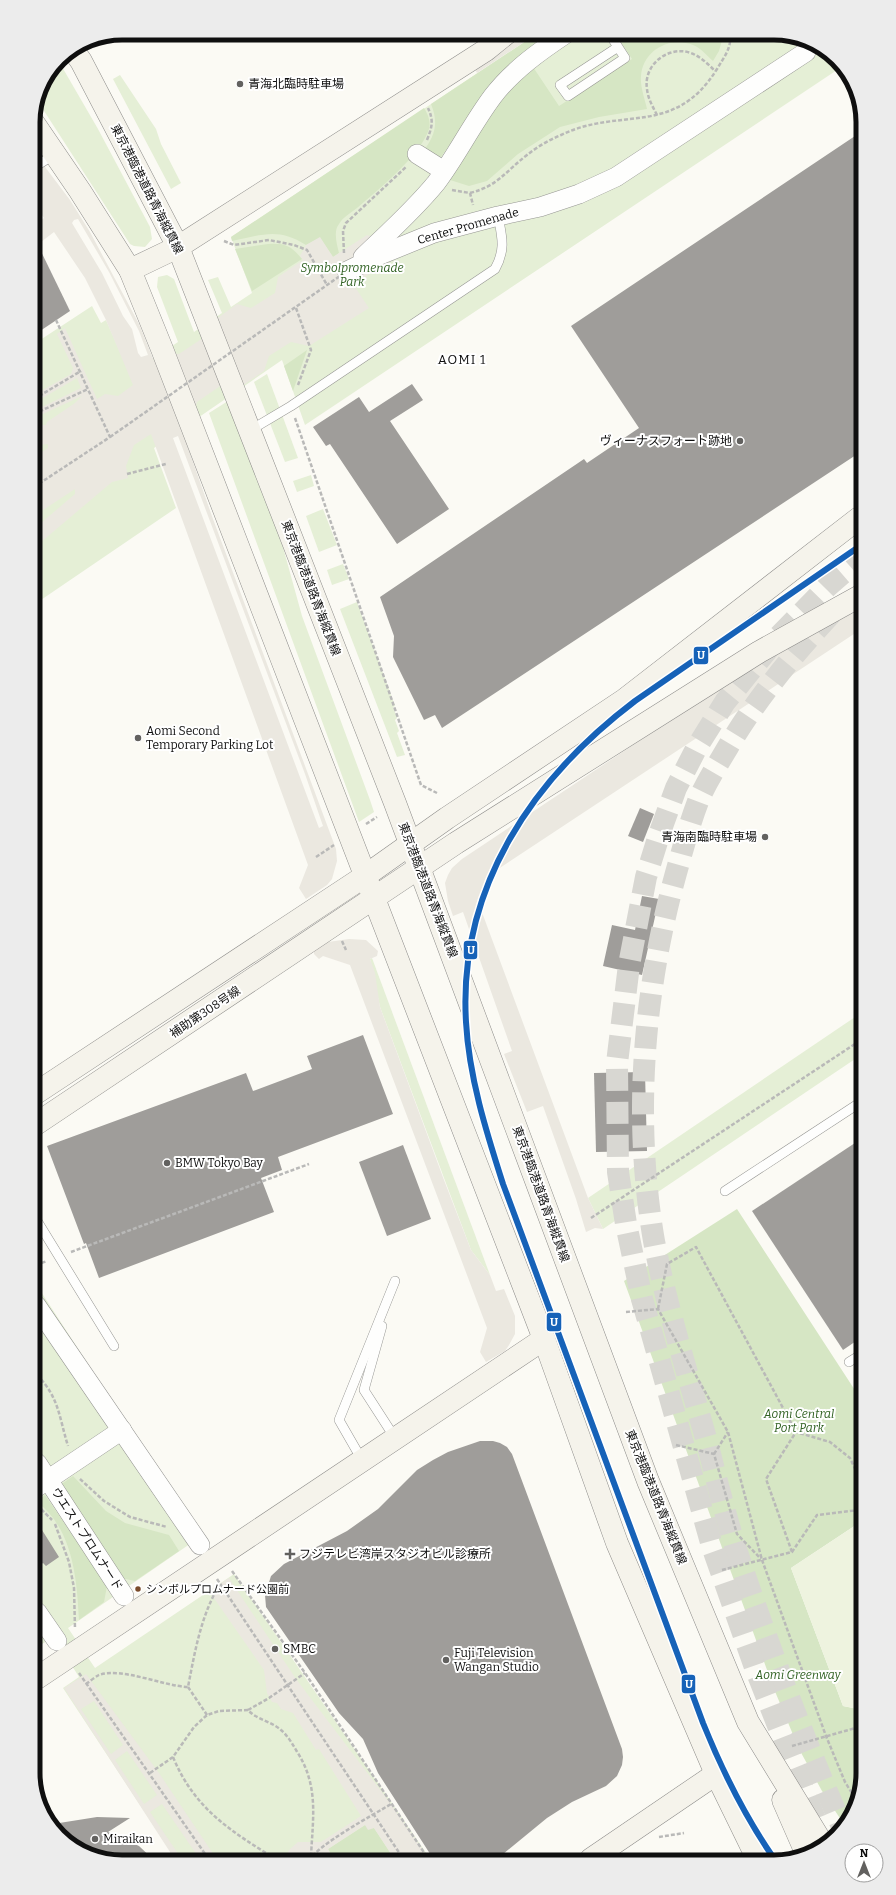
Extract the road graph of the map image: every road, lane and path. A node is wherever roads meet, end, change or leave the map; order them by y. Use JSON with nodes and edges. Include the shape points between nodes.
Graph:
{"nodes":[{"id":1,"x":474,"y":40,"type":"edge"},
{"id":2,"x":499,"y":40,"type":"edge"},
{"id":3,"x":557,"y":40,"type":"edge"},
{"id":4,"x":614,"y":40,"type":"edge"},
{"id":5,"x":731,"y":40,"type":"edge"},
{"id":6,"x":618,"y":47,"type":"junction"},
{"id":7,"x":806,"y":52,"type":"dead end"},
{"id":8,"x":76,"y":54,"type":"edge"},
{"id":9,"x":716,"y":72,"type":"junction"},
{"id":10,"x":426,"y":103,"type":"dead end"},
{"id":11,"x":657,"y":115,"type":"junction"},
{"id":12,"x":40,"y":132,"type":"edge"},
{"id":13,"x":55,"y":154,"type":"junction"},
{"id":14,"x":417,"y":154,"type":"junction"},
{"id":15,"x":40,"y":164,"type":"edge"},
{"id":16,"x":440,"y":176,"type":"junction"},
{"id":17,"x":470,"y":193,"type":"junction"},
{"id":18,"x":498,"y":216,"type":"junction"},
{"id":19,"x":477,"y":221,"type":"junction"},
{"id":20,"x":175,"y":240,"type":"junction"},
{"id":21,"x":221,"y":240,"type":"dead end"},
{"id":22,"x":346,"y":264,"type":"junction"},
{"id":23,"x":130,"y":270,"type":"junction"},
{"id":24,"x":328,"y":285,"type":"junction"},
{"id":25,"x":296,"y":308,"type":"junction"},
{"id":26,"x":56,"y":320,"type":"dead end"},
{"id":27,"x":81,"y":371,"type":"junction"},
{"id":28,"x":88,"y":389,"type":"junction"},
{"id":29,"x":40,"y":395,"type":"edge"},
{"id":30,"x":291,"y":406,"type":"junction"},
{"id":31,"x":40,"y":411,"type":"edge"},
{"id":32,"x":249,"y":431,"type":"junction"},
{"id":33,"x":110,"y":437,"type":"junction"},
{"id":34,"x":166,"y":464,"type":"dead end"},
{"id":35,"x":127,"y":474,"type":"dead end"},
{"id":36,"x":40,"y":483,"type":"edge"},
{"id":37,"x":856,"y":520,"type":"edge"},
{"id":38,"x":856,"y":598,"type":"edge"},
{"id":39,"x":437,"y":792,"type":"dead end"},
{"id":40,"x":377,"y":817,"type":"dead end"},
{"id":41,"x":360,"y":828,"type":"dead end"},
{"id":42,"x":410,"y":844,"type":"junction"},
{"id":43,"x":335,"y":845,"type":"dead end"},
{"id":44,"x":316,"y":857,"type":"dead end"},
{"id":45,"x":420,"y":868,"type":"junction"},
{"id":46,"x":365,"y":876,"type":"junction"},
{"id":47,"x":374,"y":899,"type":"junction"},
{"id":48,"x":342,"y":940,"type":"dead end"},
{"id":49,"x":346,"y":950,"type":"dead end"},
{"id":50,"x":856,"y":1043,"type":"edge"},
{"id":51,"x":40,"y":1090,"type":"edge"},
{"id":52,"x":856,"y":1105,"type":"edge"},
{"id":53,"x":40,"y":1121,"type":"edge"},
{"id":54,"x":309,"y":1164,"type":"dead end"},
{"id":55,"x":725,"y":1191,"type":"dead end"},
{"id":56,"x":591,"y":1218,"type":"dead end"},
{"id":57,"x":40,"y":1225,"type":"edge"},
{"id":58,"x":59,"y":1256,"type":"junction"},
{"id":59,"x":40,"y":1263,"type":"edge"},
{"id":60,"x":658,"y":1309,"type":"junction"},
{"id":61,"x":40,"y":1311,"type":"edge"},
{"id":62,"x":626,"y":1312,"type":"dead end"},
{"id":63,"x":544,"y":1339,"type":"junction"},
{"id":64,"x":114,"y":1346,"type":"dead end"},
{"id":65,"x":856,"y":1358,"type":"edge"},
{"id":66,"x":849,"y":1362,"type":"dead end"},
{"id":67,"x":122,"y":1430,"type":"junction"},
{"id":68,"x":728,"y":1432,"type":"junction"},
{"id":69,"x":796,"y":1432,"type":"junction"},
{"id":70,"x":395,"y":1438,"type":"junction"},
{"id":71,"x":676,"y":1445,"type":"dead end"},
{"id":72,"x":714,"y":1454,"type":"junction"},
{"id":73,"x":362,"y":1460,"type":"junction"},
{"id":74,"x":856,"y":1471,"type":"edge"},
{"id":75,"x":42,"y":1484,"type":"edge"},
{"id":76,"x":40,"y":1508,"type":"edge"},
{"id":77,"x":856,"y":1510,"type":"edge"},
{"id":78,"x":200,"y":1545,"type":"dead end"},
{"id":79,"x":792,"y":1552,"type":"junction"},
{"id":80,"x":762,"y":1560,"type":"junction"},
{"id":81,"x":231,"y":1570,"type":"dead end"},
{"id":82,"x":722,"y":1570,"type":"dead end"},
{"id":83,"x":216,"y":1579,"type":"dead end"},
{"id":84,"x":220,"y":1584,"type":"junction"},
{"id":85,"x":124,"y":1596,"type":"dead end"},
{"id":86,"x":40,"y":1616,"type":"edge"},
{"id":87,"x":75,"y":1629,"type":"dead end"},
{"id":88,"x":58,"y":1641,"type":"dead end"},
{"id":89,"x":78,"y":1672,"type":"dead end"},
{"id":90,"x":305,"y":1673,"type":"junction"},
{"id":91,"x":40,"y":1676,"type":"edge"},
{"id":92,"x":86,"y":1684,"type":"junction"},
{"id":93,"x":287,"y":1685,"type":"junction"},
{"id":94,"x":188,"y":1687,"type":"junction"},
{"id":95,"x":248,"y":1710,"type":"junction"},
{"id":96,"x":207,"y":1716,"type":"junction"},
{"id":97,"x":748,"y":1722,"type":"junction"},
{"id":98,"x":856,"y":1728,"type":"edge"},
{"id":99,"x":826,"y":1736,"type":"junction"},
{"id":100,"x":792,"y":1746,"type":"dead end"},
{"id":101,"x":173,"y":1757,"type":"junction"},
{"id":102,"x":150,"y":1773,"type":"junction"},
{"id":103,"x":716,"y":1774,"type":"junction"},
{"id":104,"x":853,"y":1795,"type":"edge"},
{"id":105,"x":391,"y":1804,"type":"junction"},
{"id":106,"x":374,"y":1815,"type":"junction"},
{"id":107,"x":684,"y":1833,"type":"dead end"},
{"id":108,"x":820,"y":1840,"type":"edge"},
{"id":109,"x":652,"y":1841,"type":"dead end"},
{"id":110,"x":805,"y":1850,"type":"edge"},
{"id":111,"x":206,"y":1855,"type":"edge"},
{"id":112,"x":270,"y":1855,"type":"edge"},
{"id":113,"x":311,"y":1855,"type":"edge"},
{"id":114,"x":312,"y":1855,"type":"edge"},
{"id":115,"x":401,"y":1855,"type":"edge"},
{"id":116,"x":425,"y":1855,"type":"edge"},
{"id":117,"x":596,"y":1855,"type":"edge"},
{"id":118,"x":756,"y":1855,"type":"edge"}],
"edges":[{"from":1,"to":20,"type":"street"},
{"from":2,"to":20,"type":"street"},
{"from":3,"to":16,"type":"street","via":[[512,74],[493,96]]},
{"from":4,"to":6,"type":"lane"},
{"from":5,"to":9,"type":"path","via":[[728,51]]},
{"from":6,"to":6,"type":"lane","via":[[625,58],[568,96],[560,85]]},
{"from":7,"to":18,"type":"street","name":"Center Promenade","via":[[616,177],[553,203]]},
{"from":8,"to":20,"type":"street","name":"東京港臨港道路青海縦貫線"},
{"from":9,"to":11,"type":"path","via":[[691,100]]},
{"from":9,"to":11,"type":"path","via":[[690,53],[679,51],[660,58],[651,67],[646,87]]},
{"from":10,"to":14,"type":"path","via":[[432,117],[432,127],[427,141]]},
{"from":11,"to":17,"type":"path","via":[[582,127],[562,134],[527,155],[495,183]]},
{"from":12,"to":13,"type":"street"},
{"from":13,"to":15,"type":"lane"},
{"from":13,"to":23,"type":"street"},
{"from":14,"to":16,"type":"street"},
{"from":14,"to":22,"type":"path","via":[[346,223],[342,231],[342,243]]},
{"from":16,"to":17,"type":"path","via":[[454,191]]},
{"from":16,"to":22,"type":"street","via":[[402,220]]},
{"from":17,"to":19,"type":"path"},
{"from":18,"to":19,"type":"street","name":"Center Promenade"},
{"from":18,"to":30,"type":"lane","via":[[503,242],[502,257],[495,269]]},
{"from":19,"to":22,"type":"street","name":"Center Promenade","via":[[434,233],[380,255]]},
{"from":20,"to":23,"type":"street"},
{"from":20,"to":32,"type":"street","name":"東京港臨港道路青海縦貫線"},
{"from":21,"to":24,"type":"path","via":[[234,245],[269,240],[294,244],[307,250]]},
{"from":22,"to":24,"type":"path","bridge":true},
{"from":23,"to":46,"type":"street"},
{"from":24,"to":25,"type":"path","bridge":true},
{"from":25,"to":30,"type":"path","via":[[311,350]]},
{"from":25,"to":33,"type":"path","bridge":true},
{"from":26,"to":27,"type":"path"},
{"from":27,"to":28,"type":"path"},
{"from":27,"to":29,"type":"path"},
{"from":28,"to":31,"type":"path"},
{"from":28,"to":33,"type":"path"},
{"from":30,"to":32,"type":"lane"},
{"from":30,"to":39,"type":"path","via":[[421,785]]},
{"from":32,"to":42,"type":"street","name":"東京港臨港道路青海縦貫線"},
{"from":33,"to":36,"type":"path"},
{"from":34,"to":35,"type":"path"},
{"from":37,"to":42,"type":"street","via":[[624,700]]},
{"from":38,"to":45,"type":"street","name":"補助第308号線","via":[[759,652]]},
{"from":40,"to":41,"type":"path"},
{"from":42,"to":45,"type":"street","name":"東京港臨港道路青海縦貫線"},
{"from":42,"to":46,"type":"street"},
{"from":43,"to":44,"type":"path"},
{"from":45,"to":47,"type":"street","name":"補助第308号線"},
{"from":45,"to":97,"type":"street","name":"東京港臨港道路青海縦貫線","via":[[648,1481]]},
{"from":46,"to":47,"type":"street"},
{"from":46,"to":51,"type":"street"},
{"from":47,"to":53,"type":"street","name":"補助第308号線"},
{"from":47,"to":63,"type":"street"},
{"from":48,"to":49,"type":"path"},
{"from":50,"to":56,"type":"path"},
{"from":52,"to":55,"type":"lane"},
{"from":54,"to":58,"type":"path"},
{"from":57,"to":58,"type":"lane"},
{"from":58,"to":59,"type":"path"},
{"from":58,"to":64,"type":"lane"},
{"from":60,"to":62,"type":"path"},
{"from":60,"to":68,"type":"path"},
{"from":60,"to":69,"type":"path","via":[[667,1264],[696,1247]]},
{"from":61,"to":67,"type":"street"},
{"from":63,"to":70,"type":"street"},
{"from":63,"to":103,"type":"street","via":[[617,1543]]},
{"from":65,"to":66,"type":"lane"},
{"from":67,"to":75,"type":"street"},
{"from":67,"to":78,"type":"street"},
{"from":68,"to":72,"type":"path"},
{"from":68,"to":80,"type":"path"},
{"from":69,"to":74,"type":"path","via":[[830,1442],[850,1458]]},
{"from":69,"to":79,"type":"path","via":[[766,1479]]},
{"from":70,"to":73,"type":"street"},
{"from":70,"to":73,"type":"lane","via":[[364,1390],[395,1281],[339,1420]]},
{"from":71,"to":72,"type":"path"},
{"from":72,"to":80,"type":"path","via":[[737,1534]]},
{"from":73,"to":91,"type":"street"},
{"from":75,"to":85,"type":"street","name":"ウエストプロムナード"},
{"from":76,"to":87,"type":"path","via":[[54,1523],[69,1562],[74,1588]]},
{"from":77,"to":79,"type":"path","via":[[817,1515]]},
{"from":79,"to":80,"type":"path"},
{"from":80,"to":82,"type":"path"},
{"from":80,"to":99,"type":"path"},
{"from":81,"to":90,"type":"path"},
{"from":83,"to":84,"type":"path"},
{"from":84,"to":93,"type":"path"},
{"from":84,"to":94,"type":"path","via":[[202,1624]]},
{"from":86,"to":88,"type":"street"},
{"from":89,"to":92,"type":"path"},
{"from":90,"to":93,"type":"path"},
{"from":90,"to":105,"type":"path"},
{"from":92,"to":94,"type":"path","via":[[99,1675],[114,1674]]},
{"from":92,"to":102,"type":"path"},
{"from":93,"to":95,"type":"path"},
{"from":93,"to":106,"type":"path"},
{"from":94,"to":96,"type":"path"},
{"from":95,"to":96,"type":"path","via":[[219,1711]]},
{"from":95,"to":113,"type":"path","via":[[254,1716],[281,1730],[304,1763],[313,1791]]},
{"from":96,"to":101,"type":"path","via":[[194,1727]]},
{"from":97,"to":108,"type":"street","name":"東京港臨港道路青海縦貫線"},
{"from":97,"to":110,"type":"street"},
{"from":98,"to":99,"type":"path"},
{"from":99,"to":100,"type":"path"},
{"from":99,"to":104,"type":"path"},
{"from":101,"to":102,"type":"path"},
{"from":101,"to":112,"type":"path","via":[[188,1788],[209,1812]]},
{"from":102,"to":111,"type":"path"},
{"from":103,"to":117,"type":"street"},
{"from":103,"to":118,"type":"street"},
{"from":105,"to":106,"type":"path"},
{"from":105,"to":116,"type":"path"},
{"from":106,"to":114,"type":"path"},
{"from":106,"to":115,"type":"path"},
{"from":107,"to":109,"type":"path","via":[[659,1837]]}]}
